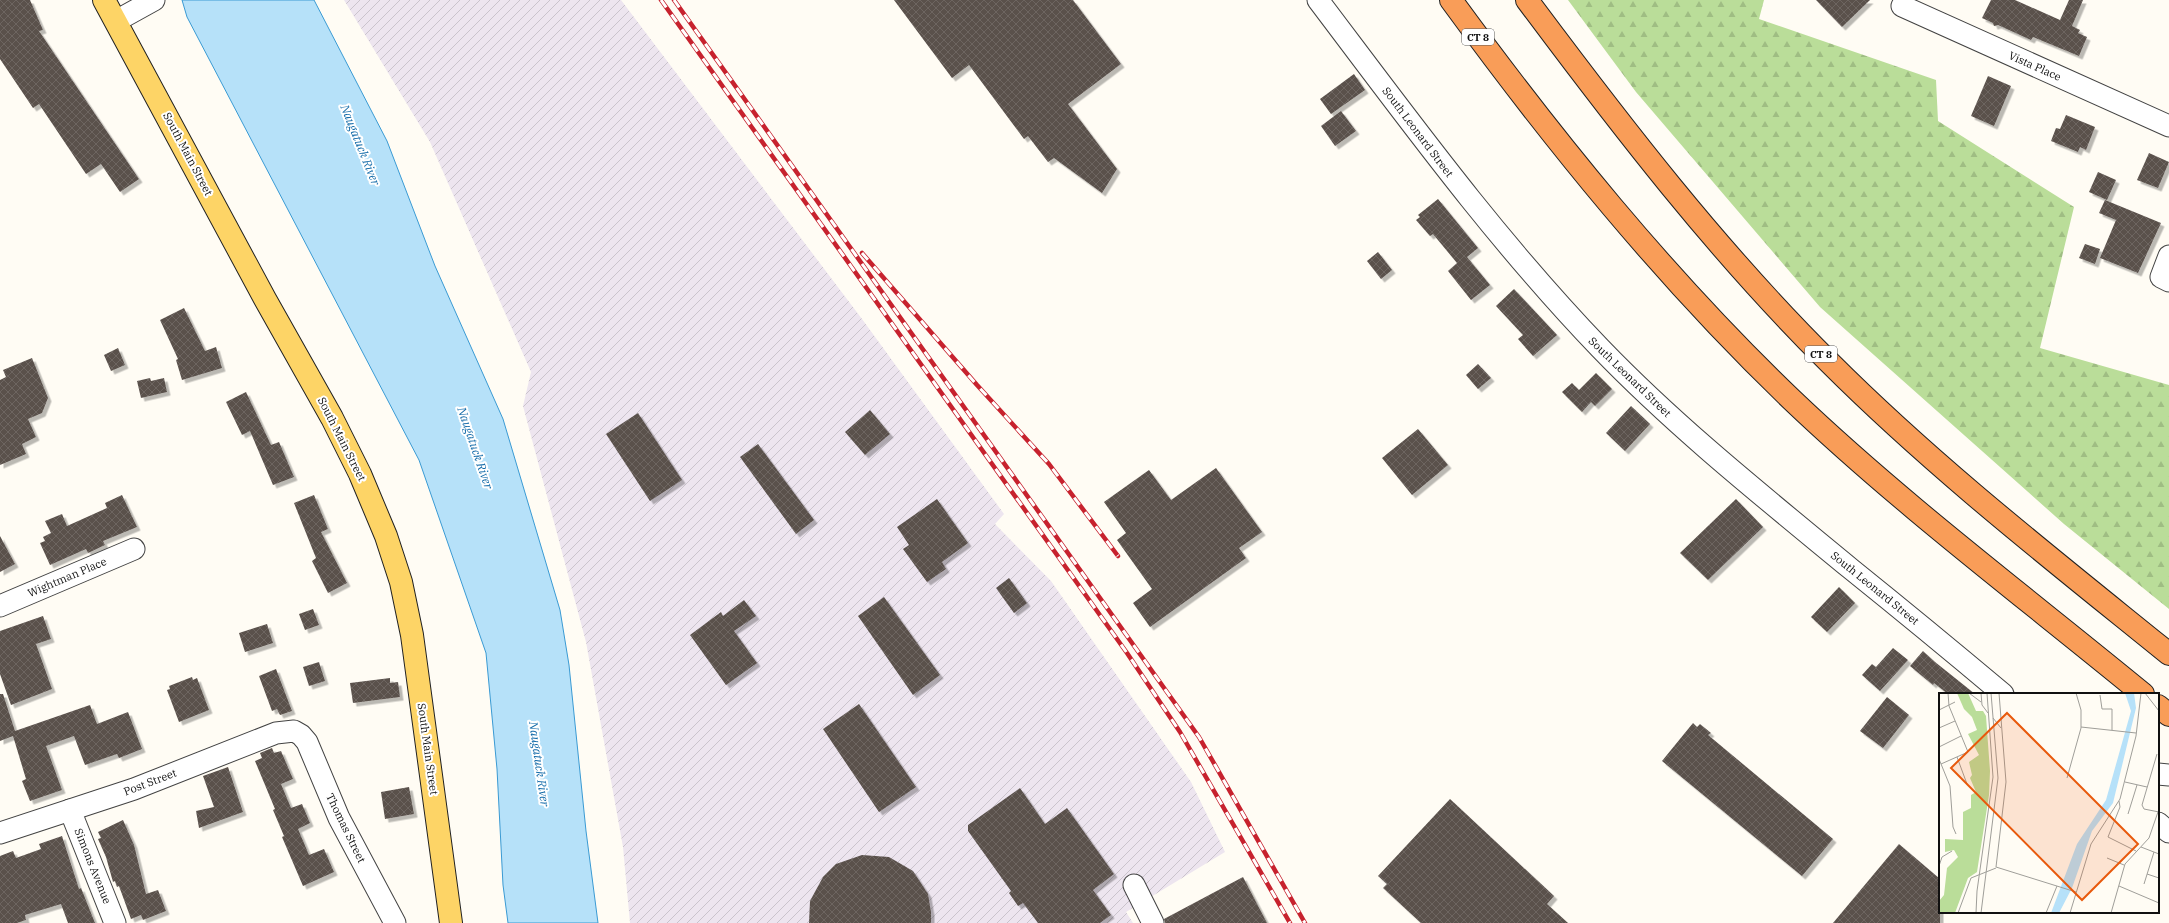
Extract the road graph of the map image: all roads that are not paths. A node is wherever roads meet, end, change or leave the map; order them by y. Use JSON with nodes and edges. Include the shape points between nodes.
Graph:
{"nodes":[{"id":1,"x":104,"y":0,"type":"edge"},
{"id":2,"x":154,"y":0,"type":"edge"},
{"id":3,"x":1318,"y":0,"type":"edge"},
{"id":4,"x":1451,"y":0,"type":"edge"},
{"id":5,"x":1527,"y":0,"type":"edge"},
{"id":6,"x":1902,"y":6,"type":"dead end"},
{"id":7,"x":116,"y":21,"type":"junction"},
{"id":8,"x":2169,"y":126,"type":"edge"},
{"id":9,"x":2169,"y":256,"type":"edge"},
{"id":10,"x":2165,"y":279,"type":"edge"},
{"id":11,"x":134,"y":549,"type":"dead end"},
{"id":12,"x":0,"y":606,"type":"edge"},
{"id":13,"x":2169,"y":654,"type":"edge"},
{"id":14,"x":2002,"y":693,"type":"edge"},
{"id":15,"x":2142,"y":693,"type":"edge"},
{"id":16,"x":2159,"y":707,"type":"edge"},
{"id":17,"x":2169,"y":715,"type":"edge"},
{"id":18,"x":298,"y":733,"type":"joint"},
{"id":19,"x":70,"y":810,"type":"junction"},
{"id":20,"x":2159,"y":824,"type":"edge"},
{"id":21,"x":2169,"y":832,"type":"edge"},
{"id":22,"x":0,"y":833,"type":"edge"},
{"id":23,"x":1134,"y":885,"type":"dead end"},
{"id":24,"x":115,"y":923,"type":"edge"},
{"id":25,"x":395,"y":923,"type":"edge"},
{"id":26,"x":451,"y":923,"type":"edge"},
{"id":27,"x":1153,"y":923,"type":"edge"}],
"edges":[{"from":1,"to":7,"type":"main road","name":"South Main Street"},
{"from":2,"to":7,"type":"street"},
{"from":3,"to":14,"type":"street","name":"South Leonard Street","via":[[1493,228],[1601,349],[1709,451]]},
{"from":4,"to":15,"type":"highway","number":"CT 8","via":[[1544,123],[1618,215],[1746,355],[1878,478]]},
{"from":5,"to":13,"type":"highway","number":"CT 8","via":[[1629,134],[1705,228],[1745,275],[1828,362],[1960,484]]},
{"from":6,"to":8,"type":"street","name":"Vista Place"},
{"from":7,"to":26,"type":"main road","name":"South Main Street","via":[[332,418],[360,474],[386,536],[401,582],[412,635]]},
{"from":9,"to":10,"type":"street"},
{"from":11,"to":12,"type":"street","name":"Wightman Place"},
{"from":16,"to":17,"type":"highway"},
{"from":18,"to":19,"type":"street","name":"Post Street","via":[[276,733]]},
{"from":18,"to":25,"type":"street","name":"Thomas Street","via":[[309,745],[339,818]]},
{"from":19,"to":22,"type":"street","name":"Post Street"},
{"from":19,"to":24,"type":"street","name":"Simons Avenue"},
{"from":20,"to":21,"type":"street"},
{"from":23,"to":27,"type":"street"}]}
